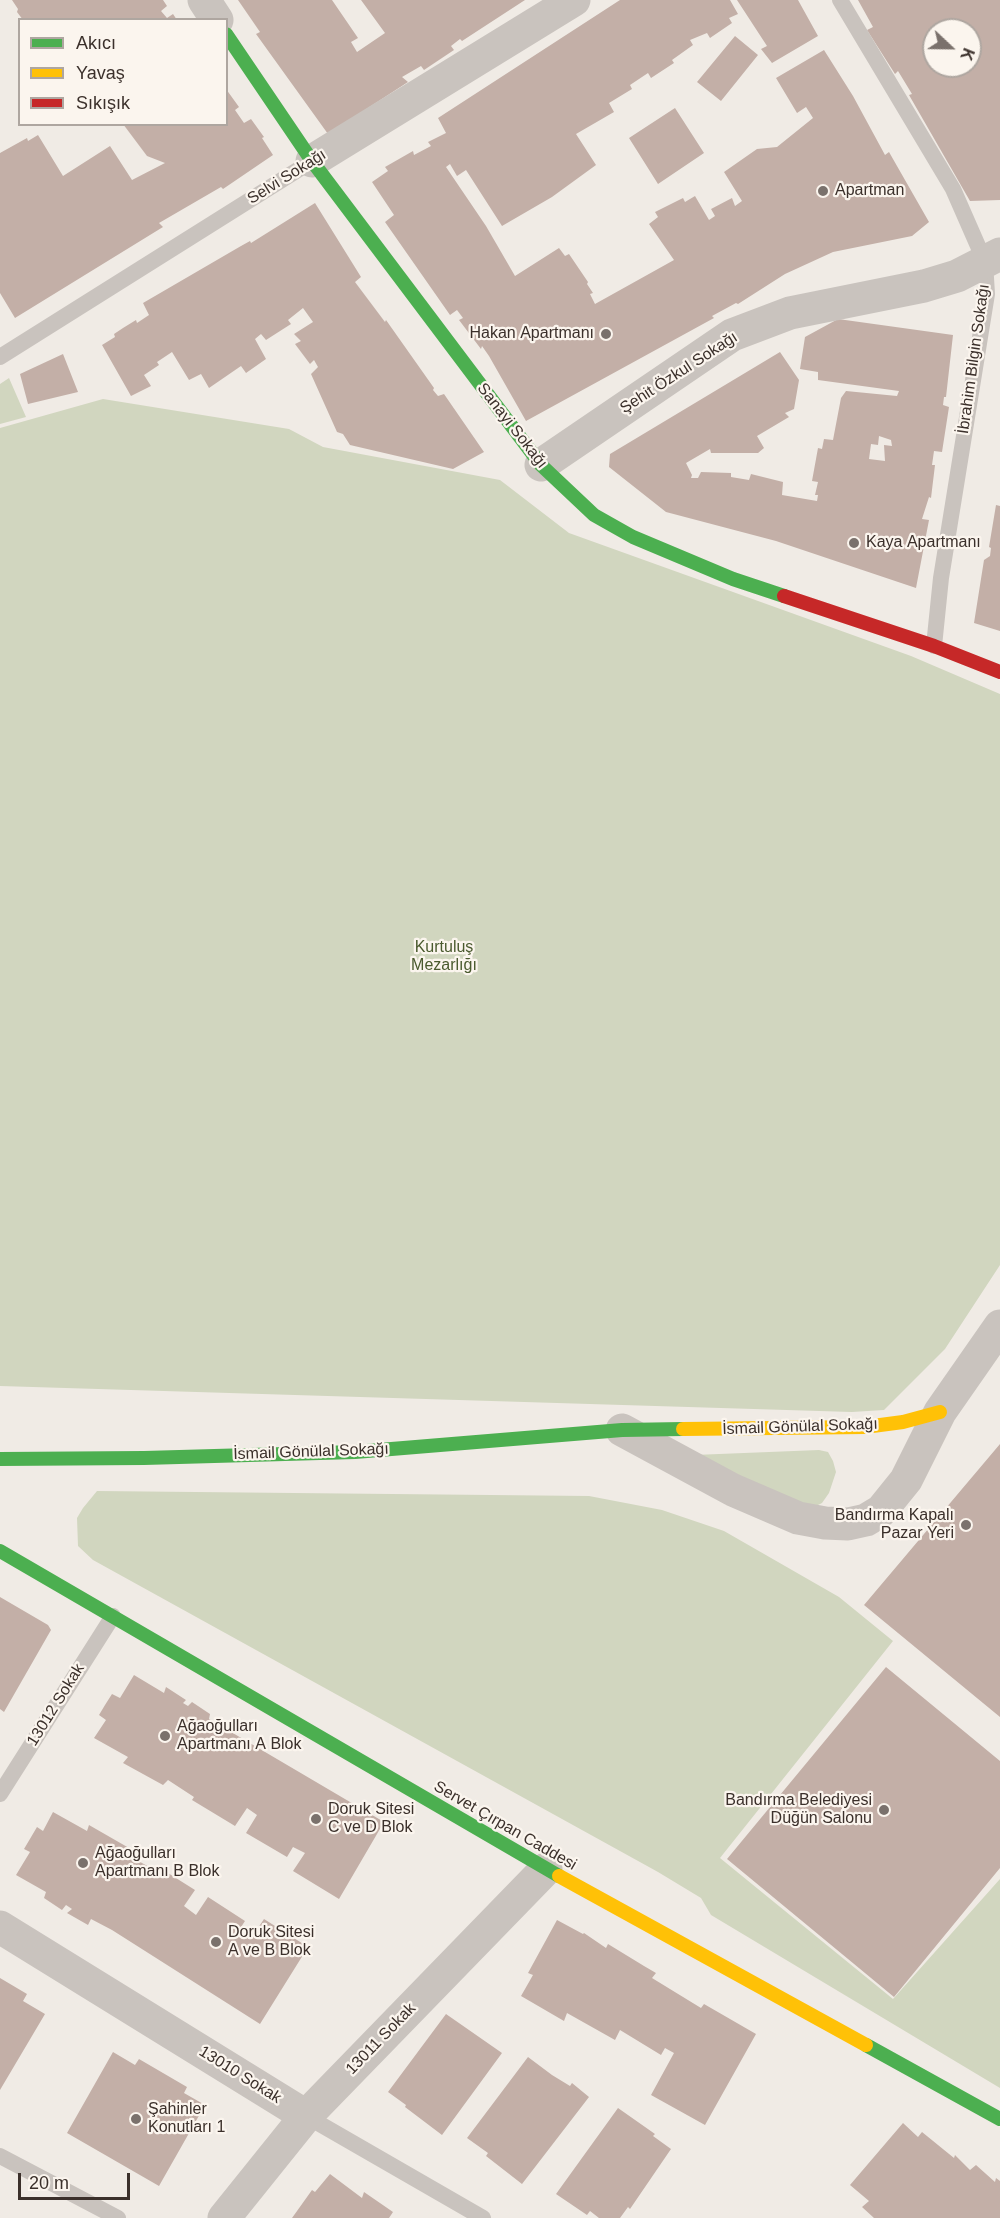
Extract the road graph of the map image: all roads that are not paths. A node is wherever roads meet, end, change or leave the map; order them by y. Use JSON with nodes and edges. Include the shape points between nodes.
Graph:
{"nodes":[{"id":1,"x":204,"y":0,"type":"edge"},
{"id":2,"x":574,"y":0,"type":"edge"},
{"id":3,"x":840,"y":0,"type":"edge"},
{"id":4,"x":216,"y":18,"type":"edge"},
{"id":5,"x":228,"y":37,"type":"edge"},
{"id":6,"x":312,"y":161,"type":"junction"},
{"id":7,"x":992,"y":258,"type":"edge"},
{"id":8,"x":0,"y":357,"type":"edge"},
{"id":9,"x":541,"y":465,"type":"junction"},
{"id":10,"x":934,"y":646,"type":"junction"},
{"id":11,"x":1000,"y":672,"type":"edge"},
{"id":12,"x":1000,"y":1326,"type":"edge"},
{"id":13,"x":940,"y":1412,"type":"junction"},
{"id":14,"x":622,"y":1430,"type":"junction"},
{"id":15,"x":0,"y":1459,"type":"edge"},
{"id":16,"x":0,"y":1551,"type":"edge"},
{"id":17,"x":113,"y":1616,"type":"junction"},
{"id":18,"x":0,"y":1794,"type":"edge"},
{"id":19,"x":546,"y":1869,"type":"junction"},
{"id":20,"x":0,"y":1927,"type":"edge"},
{"id":21,"x":306,"y":2116,"type":"junction"},
{"id":22,"x":1000,"y":2119,"type":"edge"},
{"id":23,"x":0,"y":2156,"type":"edge"},
{"id":24,"x":118,"y":2218,"type":"edge"},
{"id":25,"x":224,"y":2218,"type":"edge"},
{"id":26,"x":483,"y":2218,"type":"edge"}],
"edges":[{"from":1,"to":4,"type":"street"},
{"from":2,"to":6,"type":"street","name":"Selvi Sokağı"},
{"from":3,"to":7,"type":"lane","name":"İbrahim Bilgin Sokağı"},
{"from":5,"to":6,"type":"street","name":"Sanayi Sokağı"},
{"from":6,"to":8,"type":"lane","name":"Selvi Sokağı"},
{"from":6,"to":9,"type":"street","name":"Sanayi Sokağı"},
{"from":7,"to":9,"type":"street","name":"Şehit Özkul Sokağı","via":[[957,276],[924,286],[790,313],[732,335]]},
{"from":7,"to":10,"type":"lane","name":"İbrahim Bilgin Sokağı","via":[[941,578]]},
{"from":9,"to":10,"type":"street","name":"Sanayi Sokağı","via":[[594,515],[633,537],[732,579]]},
{"from":10,"to":11,"type":"street","name":"Sanayi Sokağı"},
{"from":12,"to":13,"type":"street"},
{"from":13,"to":14,"type":"street","name":"İsmail Gönülal Sokağı","via":[[866,1427]]},
{"from":13,"to":14,"type":"street","via":[[911,1473],[894,1496],[866,1520],[848,1524],[798,1518],[733,1490]]},
{"from":14,"to":15,"type":"street","name":"İsmail Gönülal Sokağı","via":[[355,1452]]},
{"from":16,"to":17,"type":"street","name":"Servet Çırpan Caddesi"},
{"from":17,"to":18,"type":"lane","name":"13012 Sokak"},
{"from":17,"to":19,"type":"street","name":"Servet Çırpan Caddesi"},
{"from":19,"to":21,"type":"street","name":"13011 Sokak"},
{"from":19,"to":22,"type":"street","name":"Servet Çırpan Caddesi"},
{"from":20,"to":21,"type":"street","name":"13010 Sokak"},
{"from":21,"to":25,"type":"street","name":"13011 Sokak"},
{"from":21,"to":26,"type":"lane","name":"13010 Sokak"},
{"from":23,"to":24,"type":"lane"}]}
